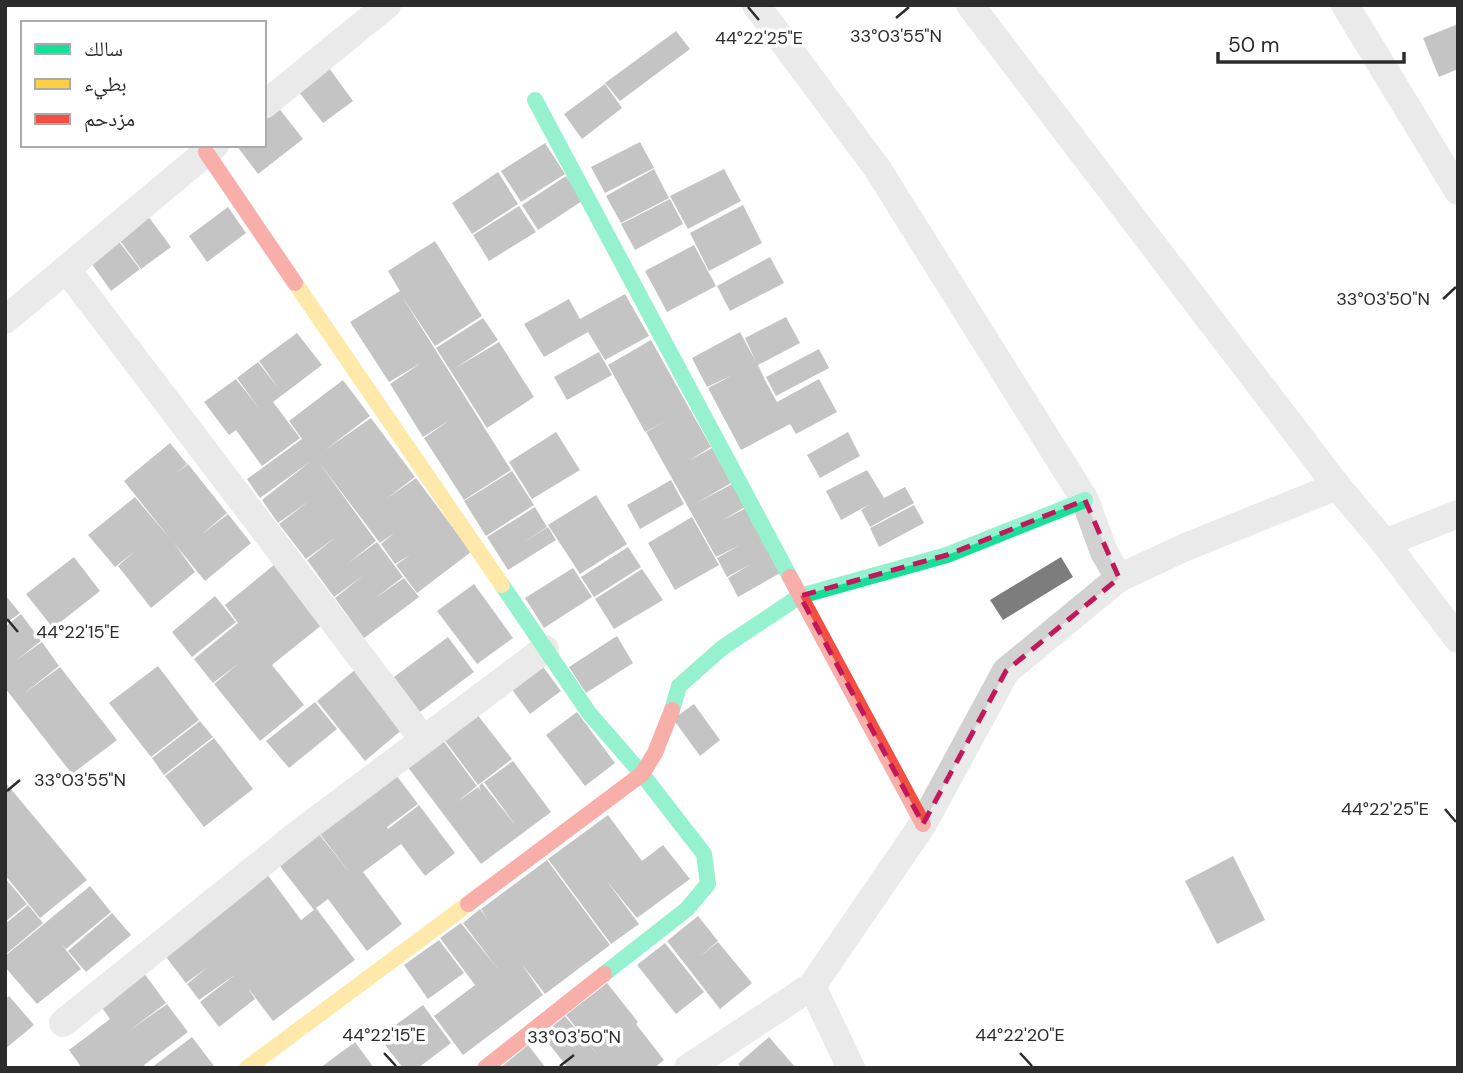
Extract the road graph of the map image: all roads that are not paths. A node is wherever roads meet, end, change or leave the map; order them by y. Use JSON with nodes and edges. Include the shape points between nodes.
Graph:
{"nodes":[{"id":1,"x":387,"y":5,"type":"edge"},
{"id":2,"x":756,"y":5,"type":"edge"},
{"id":3,"x":971,"y":5,"type":"edge"},
{"id":4,"x":1345,"y":5,"type":"edge"},
{"id":5,"x":535,"y":100,"type":"dead end"},
{"id":6,"x":266,"y":103,"type":"edge"},
{"id":7,"x":210,"y":149,"type":"edge"},
{"id":8,"x":1458,"y":191,"type":"edge"},
{"id":9,"x":67,"y":270,"type":"junction"},
{"id":10,"x":5,"y":320,"type":"edge"},
{"id":11,"x":1337,"y":486,"type":"junction"},
{"id":12,"x":1085,"y":500,"type":"junction"},
{"id":13,"x":1458,"y":514,"type":"edge"},
{"id":14,"x":1385,"y":543,"type":"junction"},
{"id":15,"x":1119,"y":578,"type":"junction"},
{"id":16,"x":800,"y":596,"type":"junction"},
{"id":17,"x":1458,"y":639,"type":"edge"},
{"id":18,"x":545,"y":649,"type":"junction"},
{"id":19,"x":423,"y":739,"type":"junction"},
{"id":20,"x":642,"y":774,"type":"junction"},
{"id":21,"x":923,"y":824,"type":"junction"},
{"id":22,"x":812,"y":986,"type":"junction"},
{"id":23,"x":63,"y":1023,"type":"dead end"},
{"id":24,"x":247,"y":1068,"type":"edge"},
{"id":25,"x":485,"y":1068,"type":"edge"},
{"id":26,"x":688,"y":1068,"type":"edge"},
{"id":27,"x":851,"y":1068,"type":"edge"}],
"edges":[{"from":1,"to":6,"type":"street"},
{"from":2,"to":12,"type":"street","via":[[877,168]]},
{"from":3,"to":11,"type":"street"},
{"from":4,"to":8,"type":"street"},
{"from":5,"to":16,"type":"street"},
{"from":7,"to":9,"type":"street"},
{"from":7,"to":18,"type":"street"},
{"from":9,"to":10,"type":"street"},
{"from":9,"to":19,"type":"street"},
{"from":11,"to":14,"type":"street"},
{"from":11,"to":15,"type":"street"},
{"from":12,"to":15,"type":"street"},
{"from":12,"to":16,"type":"street","via":[[947,555]]},
{"from":13,"to":14,"type":"street"},
{"from":14,"to":17,"type":"street"},
{"from":15,"to":21,"type":"street","via":[[1006,671]]},
{"from":16,"to":20,"type":"street","via":[[722,648],[679,686],[670,718]]},
{"from":16,"to":21,"type":"street"},
{"from":18,"to":19,"type":"street"},
{"from":18,"to":20,"type":"street","via":[[589,713]]},
{"from":19,"to":23,"type":"street"},
{"from":20,"to":24,"type":"street"},
{"from":20,"to":25,"type":"street","via":[[704,854],[708,884],[687,909]]},
{"from":21,"to":22,"type":"street"},
{"from":22,"to":26,"type":"street"},
{"from":22,"to":27,"type":"street"}]}
